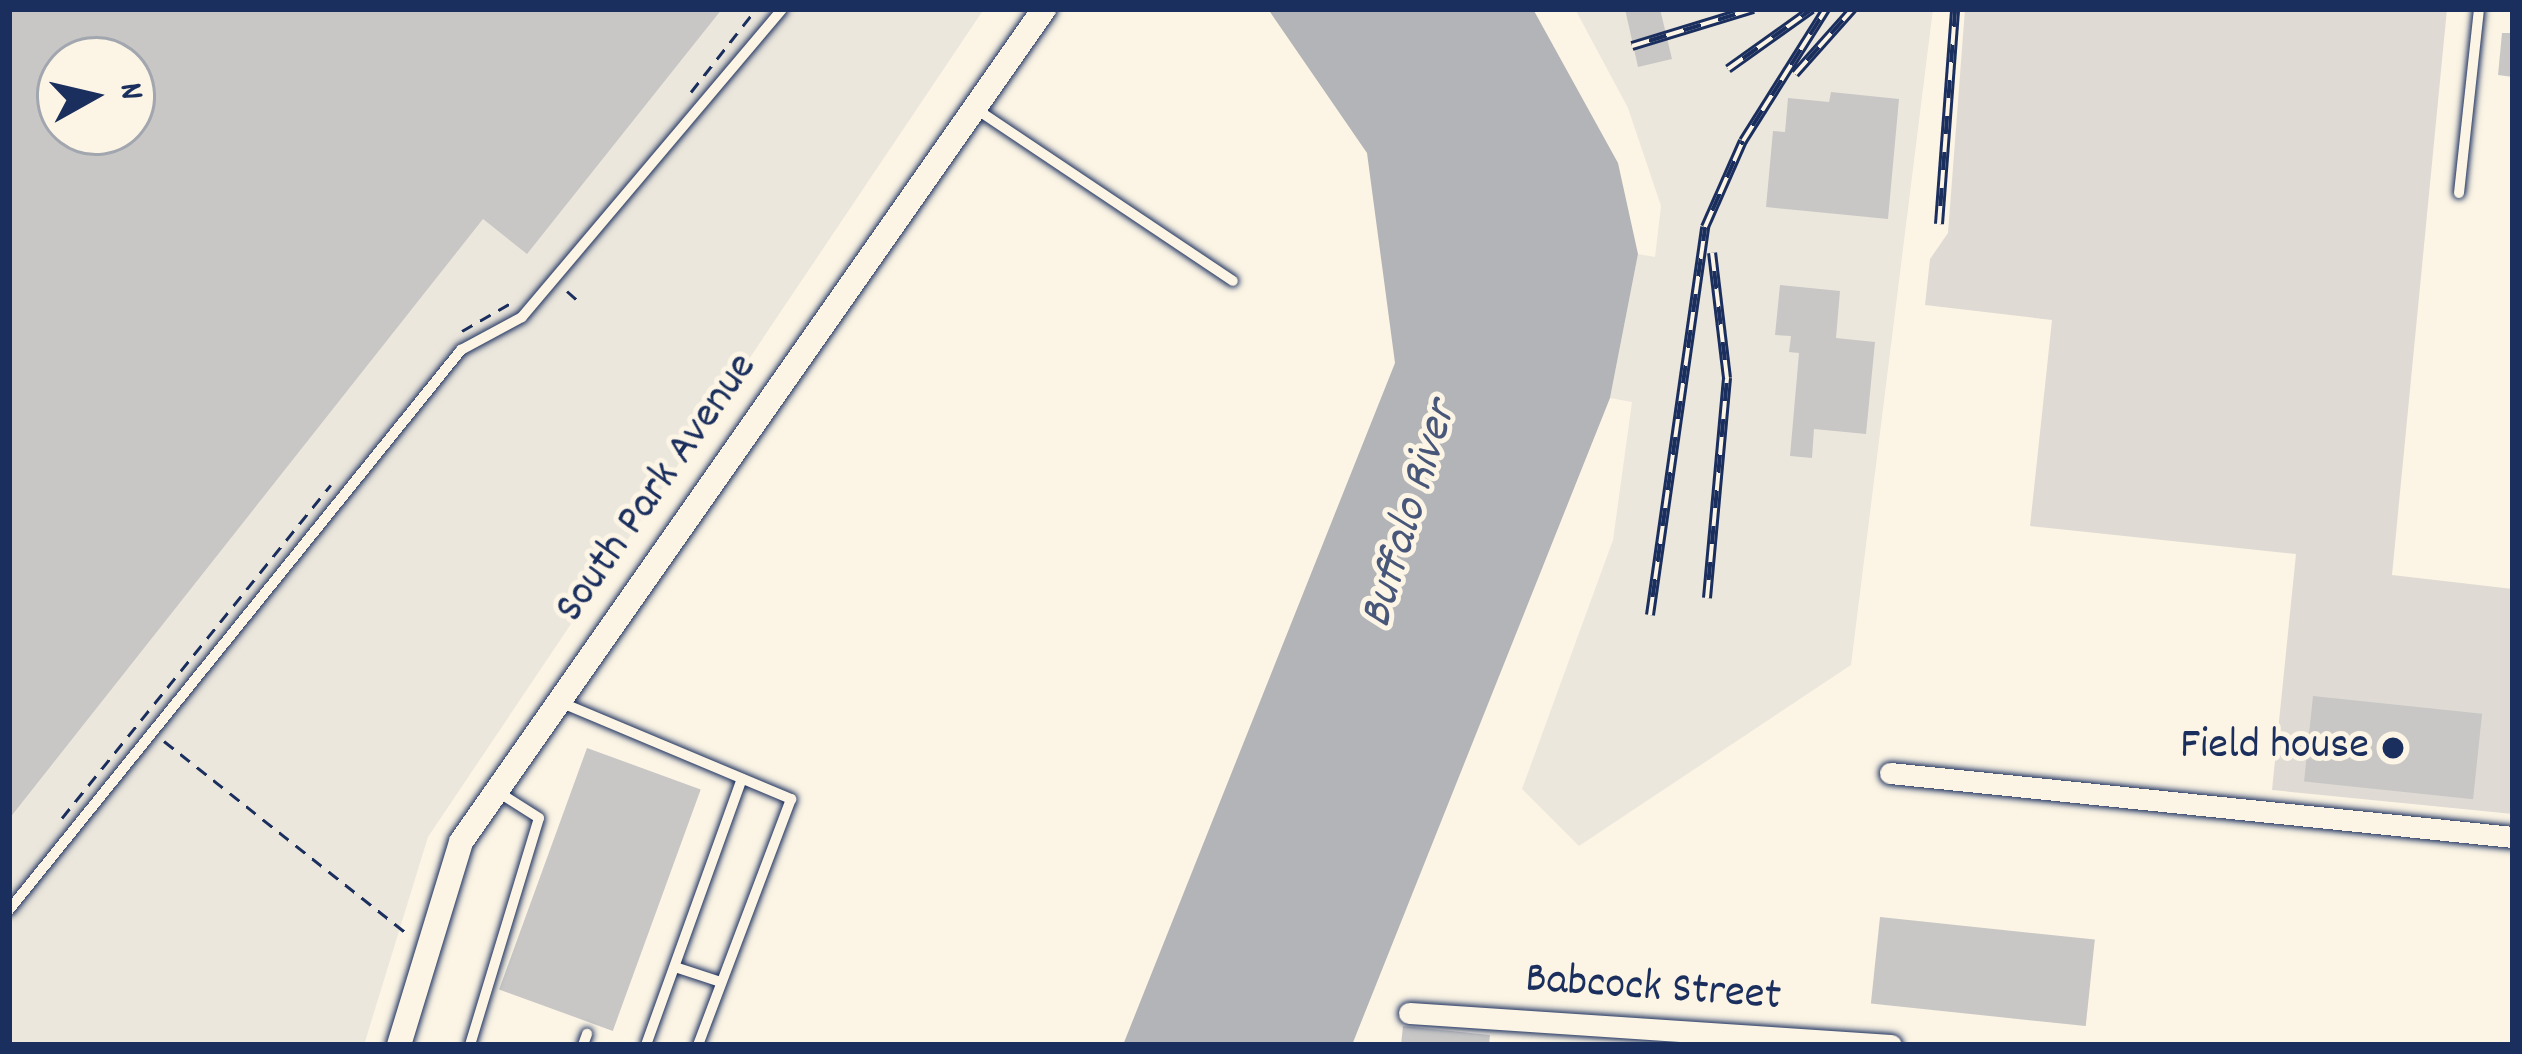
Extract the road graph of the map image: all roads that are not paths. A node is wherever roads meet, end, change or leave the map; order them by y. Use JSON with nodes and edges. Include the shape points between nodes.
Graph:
{"nodes":[{"id":1,"x":782,"y":9,"type":"edge"},
{"id":2,"x":1044,"y":9,"type":"edge"},
{"id":3,"x":2479,"y":9,"type":"edge"},
{"id":4,"x":974,"y":109,"type":"junction"},
{"id":5,"x":2459,"y":193,"type":"dead end"},
{"id":6,"x":1233,"y":281,"type":"dead end"},
{"id":7,"x":560,"y":702,"type":"junction"},
{"id":8,"x":1890,"y":773,"type":"dead end"},
{"id":9,"x":742,"y":779,"type":"junction"},
{"id":10,"x":496,"y":790,"type":"junction"},
{"id":11,"x":2513,"y":837,"type":"edge"},
{"id":12,"x":9,"y":910,"type":"edge"},
{"id":13,"x":675,"y":967,"type":"junction"},
{"id":14,"x":721,"y":982,"type":"junction"},
{"id":15,"x":1409,"y":1013,"type":"dead end"},
{"id":16,"x":399,"y":1045,"type":"edge"},
{"id":17,"x":470,"y":1045,"type":"edge"},
{"id":18,"x":646,"y":1045,"type":"edge"},
{"id":19,"x":698,"y":1045,"type":"edge"},
{"id":20,"x":1891,"y":1045,"type":"edge"}],
"edges":[{"from":1,"to":12,"type":"lane","via":[[523,316],[461,350]]},
{"from":2,"to":4,"type":"street","name":"South Park Avenue"},
{"from":3,"to":5,"type":"lane"},
{"from":4,"to":6,"type":"lane"},
{"from":4,"to":7,"type":"street","name":"South Park Avenue"},
{"from":7,"to":9,"type":"lane"},
{"from":7,"to":10,"type":"street","name":"South Park Avenue"},
{"from":8,"to":11,"type":"street"},
{"from":9,"to":13,"type":"lane"},
{"from":9,"to":14,"type":"lane","via":[[791,799]]},
{"from":10,"to":16,"type":"street","name":"South Park Avenue","via":[[461,842]]},
{"from":10,"to":17,"type":"lane","via":[[539,818]]},
{"from":13,"to":14,"type":"lane"},
{"from":13,"to":18,"type":"lane"},
{"from":14,"to":19,"type":"lane"},
{"from":15,"to":20,"type":"street","name":"Babcock Street"}]}
